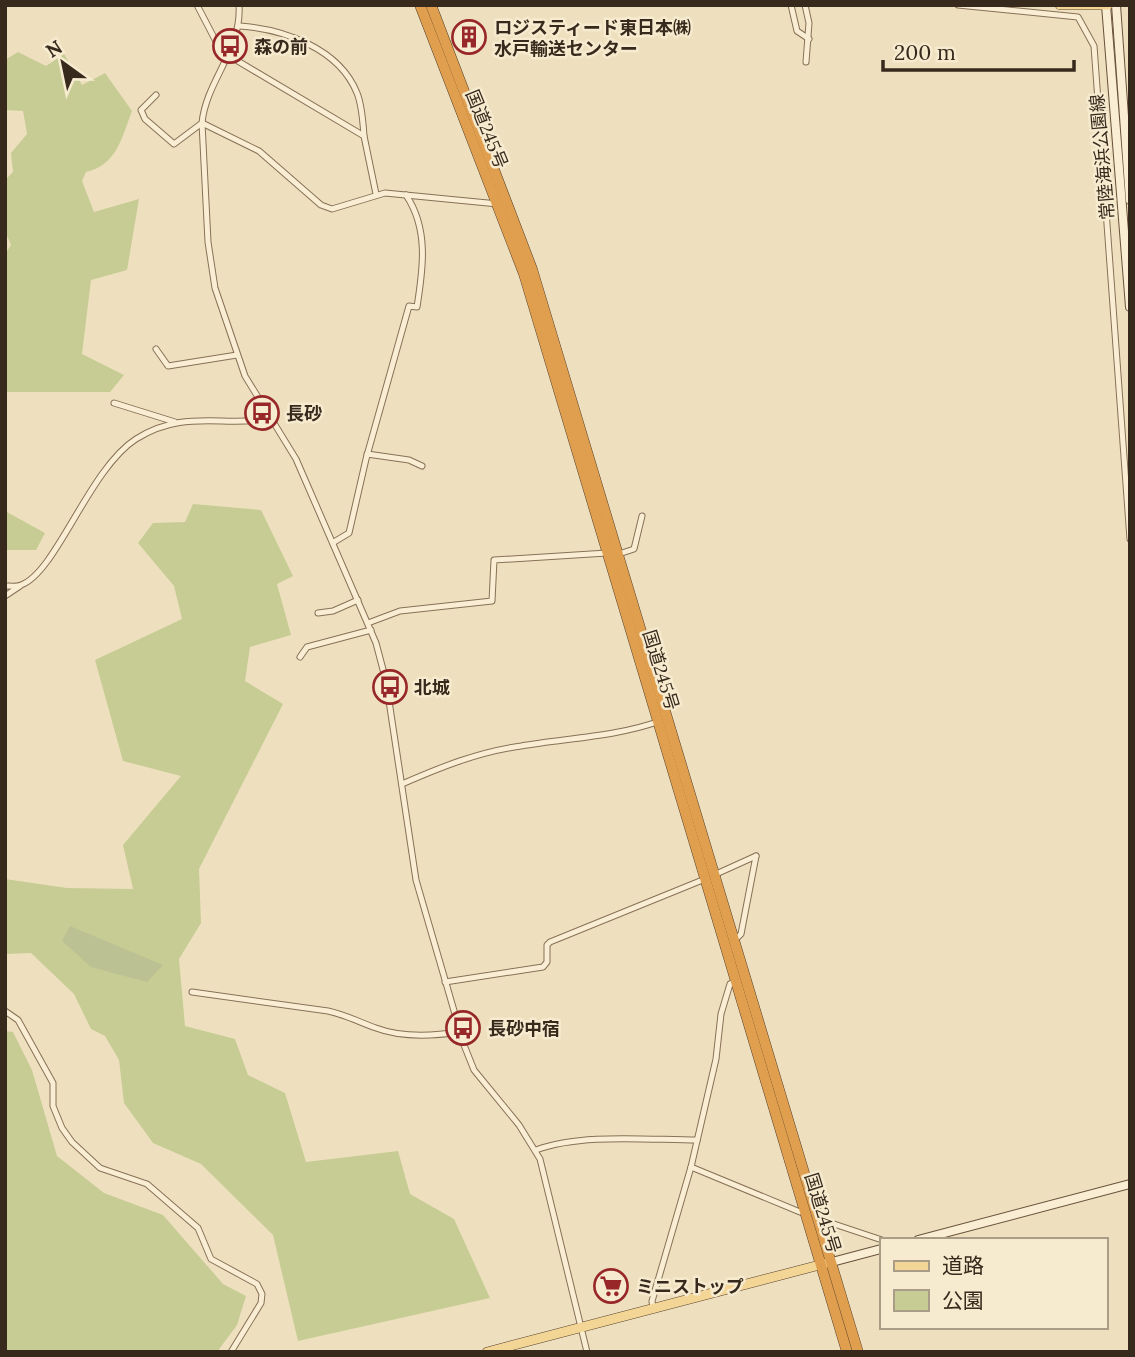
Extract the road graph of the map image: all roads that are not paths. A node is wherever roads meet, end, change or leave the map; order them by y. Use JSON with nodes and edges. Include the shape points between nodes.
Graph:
{"nodes":[{"id":1,"x":197,"y":5,"type":"edge"},
{"id":2,"x":239,"y":5,"type":"edge"},
{"id":3,"x":420,"y":5,"type":"edge"},
{"id":4,"x":432,"y":5,"type":"edge"},
{"id":5,"x":791,"y":5,"type":"edge"},
{"id":6,"x":805,"y":5,"type":"edge"},
{"id":7,"x":958,"y":5,"type":"edge"},
{"id":8,"x":1060,"y":5,"type":"edge"},
{"id":9,"x":1107,"y":5,"type":"edge"},
{"id":10,"x":1116,"y":5,"type":"edge"},
{"id":11,"x":240,"y":26,"type":"junction"},
{"id":12,"x":809,"y":39,"type":"junction"},
{"id":13,"x":228,"y":55,"type":"junction"},
{"id":14,"x":806,"y":62,"type":"dead end"},
{"id":15,"x":156,"y":95,"type":"dead end"},
{"id":16,"x":202,"y":123,"type":"junction"},
{"id":17,"x":364,"y":136,"type":"junction"},
{"id":18,"x":376,"y":194,"type":"junction"},
{"id":19,"x":406,"y":195,"type":"junction"},
{"id":20,"x":1130,"y":200,"type":"edge"},
{"id":21,"x":504,"y":203,"type":"junction"},
{"id":22,"x":1130,"y":307,"type":"edge"},
{"id":23,"x":156,"y":349,"type":"dead end"},
{"id":24,"x":237,"y":355,"type":"junction"},
{"id":25,"x":114,"y":402,"type":"dead end"},
{"id":26,"x":271,"y":419,"type":"junction"},
{"id":27,"x":175,"y":422,"type":"junction"},
{"id":28,"x":367,"y":454,"type":"junction"},
{"id":29,"x":422,"y":466,"type":"dead end"},
{"id":30,"x":642,"y":516,"type":"dead end"},
{"id":31,"x":1130,"y":539,"type":"edge"},
{"id":32,"x":334,"y":542,"type":"junction"},
{"id":33,"x":613,"y":554,"type":"junction"},
{"id":34,"x":5,"y":586,"type":"edge"},
{"id":35,"x":21,"y":586,"type":"junction"},
{"id":36,"x":5,"y":596,"type":"edge"},
{"id":37,"x":358,"y":600,"type":"junction"},
{"id":38,"x":318,"y":613,"type":"dead end"},
{"id":39,"x":369,"y":626,"type":"junction"},
{"id":40,"x":300,"y":657,"type":"dead end"},
{"id":41,"x":660,"y":721,"type":"junction"},
{"id":42,"x":402,"y":784,"type":"junction"},
{"id":43,"x":711,"y":876,"type":"junction"},
{"id":44,"x":735,"y":940,"type":"junction"},
{"id":45,"x":736,"y":981,"type":"junction"},
{"id":46,"x":445,"y":982,"type":"junction"},
{"id":47,"x":192,"y":992,"type":"dead end"},
{"id":48,"x":5,"y":1010,"type":"edge"},
{"id":49,"x":460,"y":1032,"type":"junction"},
{"id":50,"x":697,"y":1140,"type":"junction"},
{"id":51,"x":536,"y":1150,"type":"junction"},
{"id":52,"x":691,"y":1167,"type":"junction"},
{"id":53,"x":1130,"y":1184,"type":"edge"},
{"id":54,"x":800,"y":1212,"type":"dead end"},
{"id":55,"x":825,"y":1221,"type":"dead end"},
{"id":56,"x":926,"y":1238,"type":"edge"},
{"id":57,"x":880,"y":1239,"type":"edge"},
{"id":58,"x":880,"y":1249,"type":"edge"},
{"id":59,"x":827,"y":1263,"type":"junction"},
{"id":60,"x":653,"y":1309,"type":"junction"},
{"id":61,"x":582,"y":1327,"type":"junction"},
{"id":62,"x":231,"y":1352,"type":"edge"},
{"id":63,"x":487,"y":1352,"type":"edge"},
{"id":64,"x":587,"y":1352,"type":"edge"},
{"id":65,"x":847,"y":1352,"type":"edge"},
{"id":66,"x":858,"y":1352,"type":"edge"}],
"edges":[{"from":1,"to":13,"type":"street","via":[[219,48]]},
{"from":2,"to":11,"type":"street"},
{"from":3,"to":21,"type":"highway","name":"国道245号"},
{"from":4,"to":21,"type":"highway","name":"国道245号"},
{"from":5,"to":12,"type":"street","via":[[797,31]]},
{"from":6,"to":12,"type":"street"},
{"from":7,"to":31,"type":"street","via":[[1078,18],[1094,46]]},
{"from":8,"to":9,"type":"main road"},
{"from":9,"to":22,"type":"main road","name":"常陸海浜公園線"},
{"from":10,"to":20,"type":"main road","name":"常陸海浜公園線"},
{"from":11,"to":13,"type":"street"},
{"from":11,"to":17,"type":"street","via":[[277,31],[315,46],[352,81],[359,96]]},
{"from":12,"to":14,"type":"street"},
{"from":13,"to":16,"type":"street"},
{"from":13,"to":17,"type":"street"},
{"from":15,"to":16,"type":"street","via":[[141,110],[174,144]]},
{"from":16,"to":18,"type":"street","via":[[259,151],[321,205],[332,209]]},
{"from":16,"to":24,"type":"street","via":[[211,269]]},
{"from":17,"to":18,"type":"street"},
{"from":18,"to":19,"type":"street"},
{"from":19,"to":21,"type":"street"},
{"from":19,"to":28,"type":"street","via":[[421,231],[418,301],[417,307],[409,306]]},
{"from":21,"to":33,"type":"highway","name":"国道245号"},
{"from":23,"to":24,"type":"street","via":[[169,366]]},
{"from":24,"to":26,"type":"street"},
{"from":25,"to":27,"type":"street"},
{"from":26,"to":27,"type":"street"},
{"from":26,"to":32,"type":"street","via":[[296,459]]},
{"from":27,"to":35,"type":"street","via":[[119,452],[101,472],[40,571]]},
{"from":28,"to":29,"type":"street"},
{"from":28,"to":32,"type":"street","via":[[349,533]]},
{"from":30,"to":33,"type":"street","via":[[634,549]]},
{"from":32,"to":37,"type":"street"},
{"from":33,"to":39,"type":"street","via":[[494,560],[492,601],[400,611]]},
{"from":33,"to":41,"type":"highway","name":"国道245号"},
{"from":33,"to":43,"type":"highway","name":"国道245号"},
{"from":34,"to":35,"type":"street"},
{"from":35,"to":36,"type":"street"},
{"from":37,"to":38,"type":"street"},
{"from":37,"to":39,"type":"street"},
{"from":39,"to":40,"type":"street","via":[[307,647]]},
{"from":39,"to":42,"type":"street","via":[[386,681]]},
{"from":41,"to":42,"type":"street","via":[[590,738],[485,752]]},
{"from":41,"to":43,"type":"highway","name":"国道245号"},
{"from":42,"to":46,"type":"street","via":[[416,880]]},
{"from":43,"to":44,"type":"highway","name":"国道245号"},
{"from":43,"to":44,"type":"street","via":[[756,856],[741,934]]},
{"from":43,"to":45,"type":"highway","name":"国道245号"},
{"from":43,"to":46,"type":"street","via":[[550,942],[542,967]]},
{"from":44,"to":59,"type":"highway","name":"国道245号"},
{"from":45,"to":50,"type":"street","via":[[730,984],[721,1014],[716,1059]]},
{"from":45,"to":59,"type":"highway","name":"国道245号"},
{"from":46,"to":49,"type":"street"},
{"from":47,"to":49,"type":"street","via":[[328,1011],[378,1029],[409,1034]]},
{"from":48,"to":62,"type":"street","via":[[18,1020],[40,1058],[52,1083],[53,1105],[62,1128],[87,1158],[147,1184],[198,1228],[211,1259],[257,1284],[261,1303]]},
{"from":49,"to":51,"type":"street","via":[[474,1070]]},
{"from":50,"to":51,"type":"street","via":[[620,1139]]},
{"from":50,"to":52,"type":"street"},
{"from":51,"to":61,"type":"street"},
{"from":52,"to":54,"type":"street"},
{"from":52,"to":60,"type":"street"},
{"from":53,"to":56,"type":"main road"},
{"from":55,"to":57,"type":"street"},
{"from":58,"to":59,"type":"main road"},
{"from":59,"to":60,"type":"main road"},
{"from":59,"to":65,"type":"highway","name":"国道245号"},
{"from":59,"to":66,"type":"highway","name":"国道245号"},
{"from":60,"to":61,"type":"main road"},
{"from":61,"to":63,"type":"main road"},
{"from":61,"to":64,"type":"street"}]}
